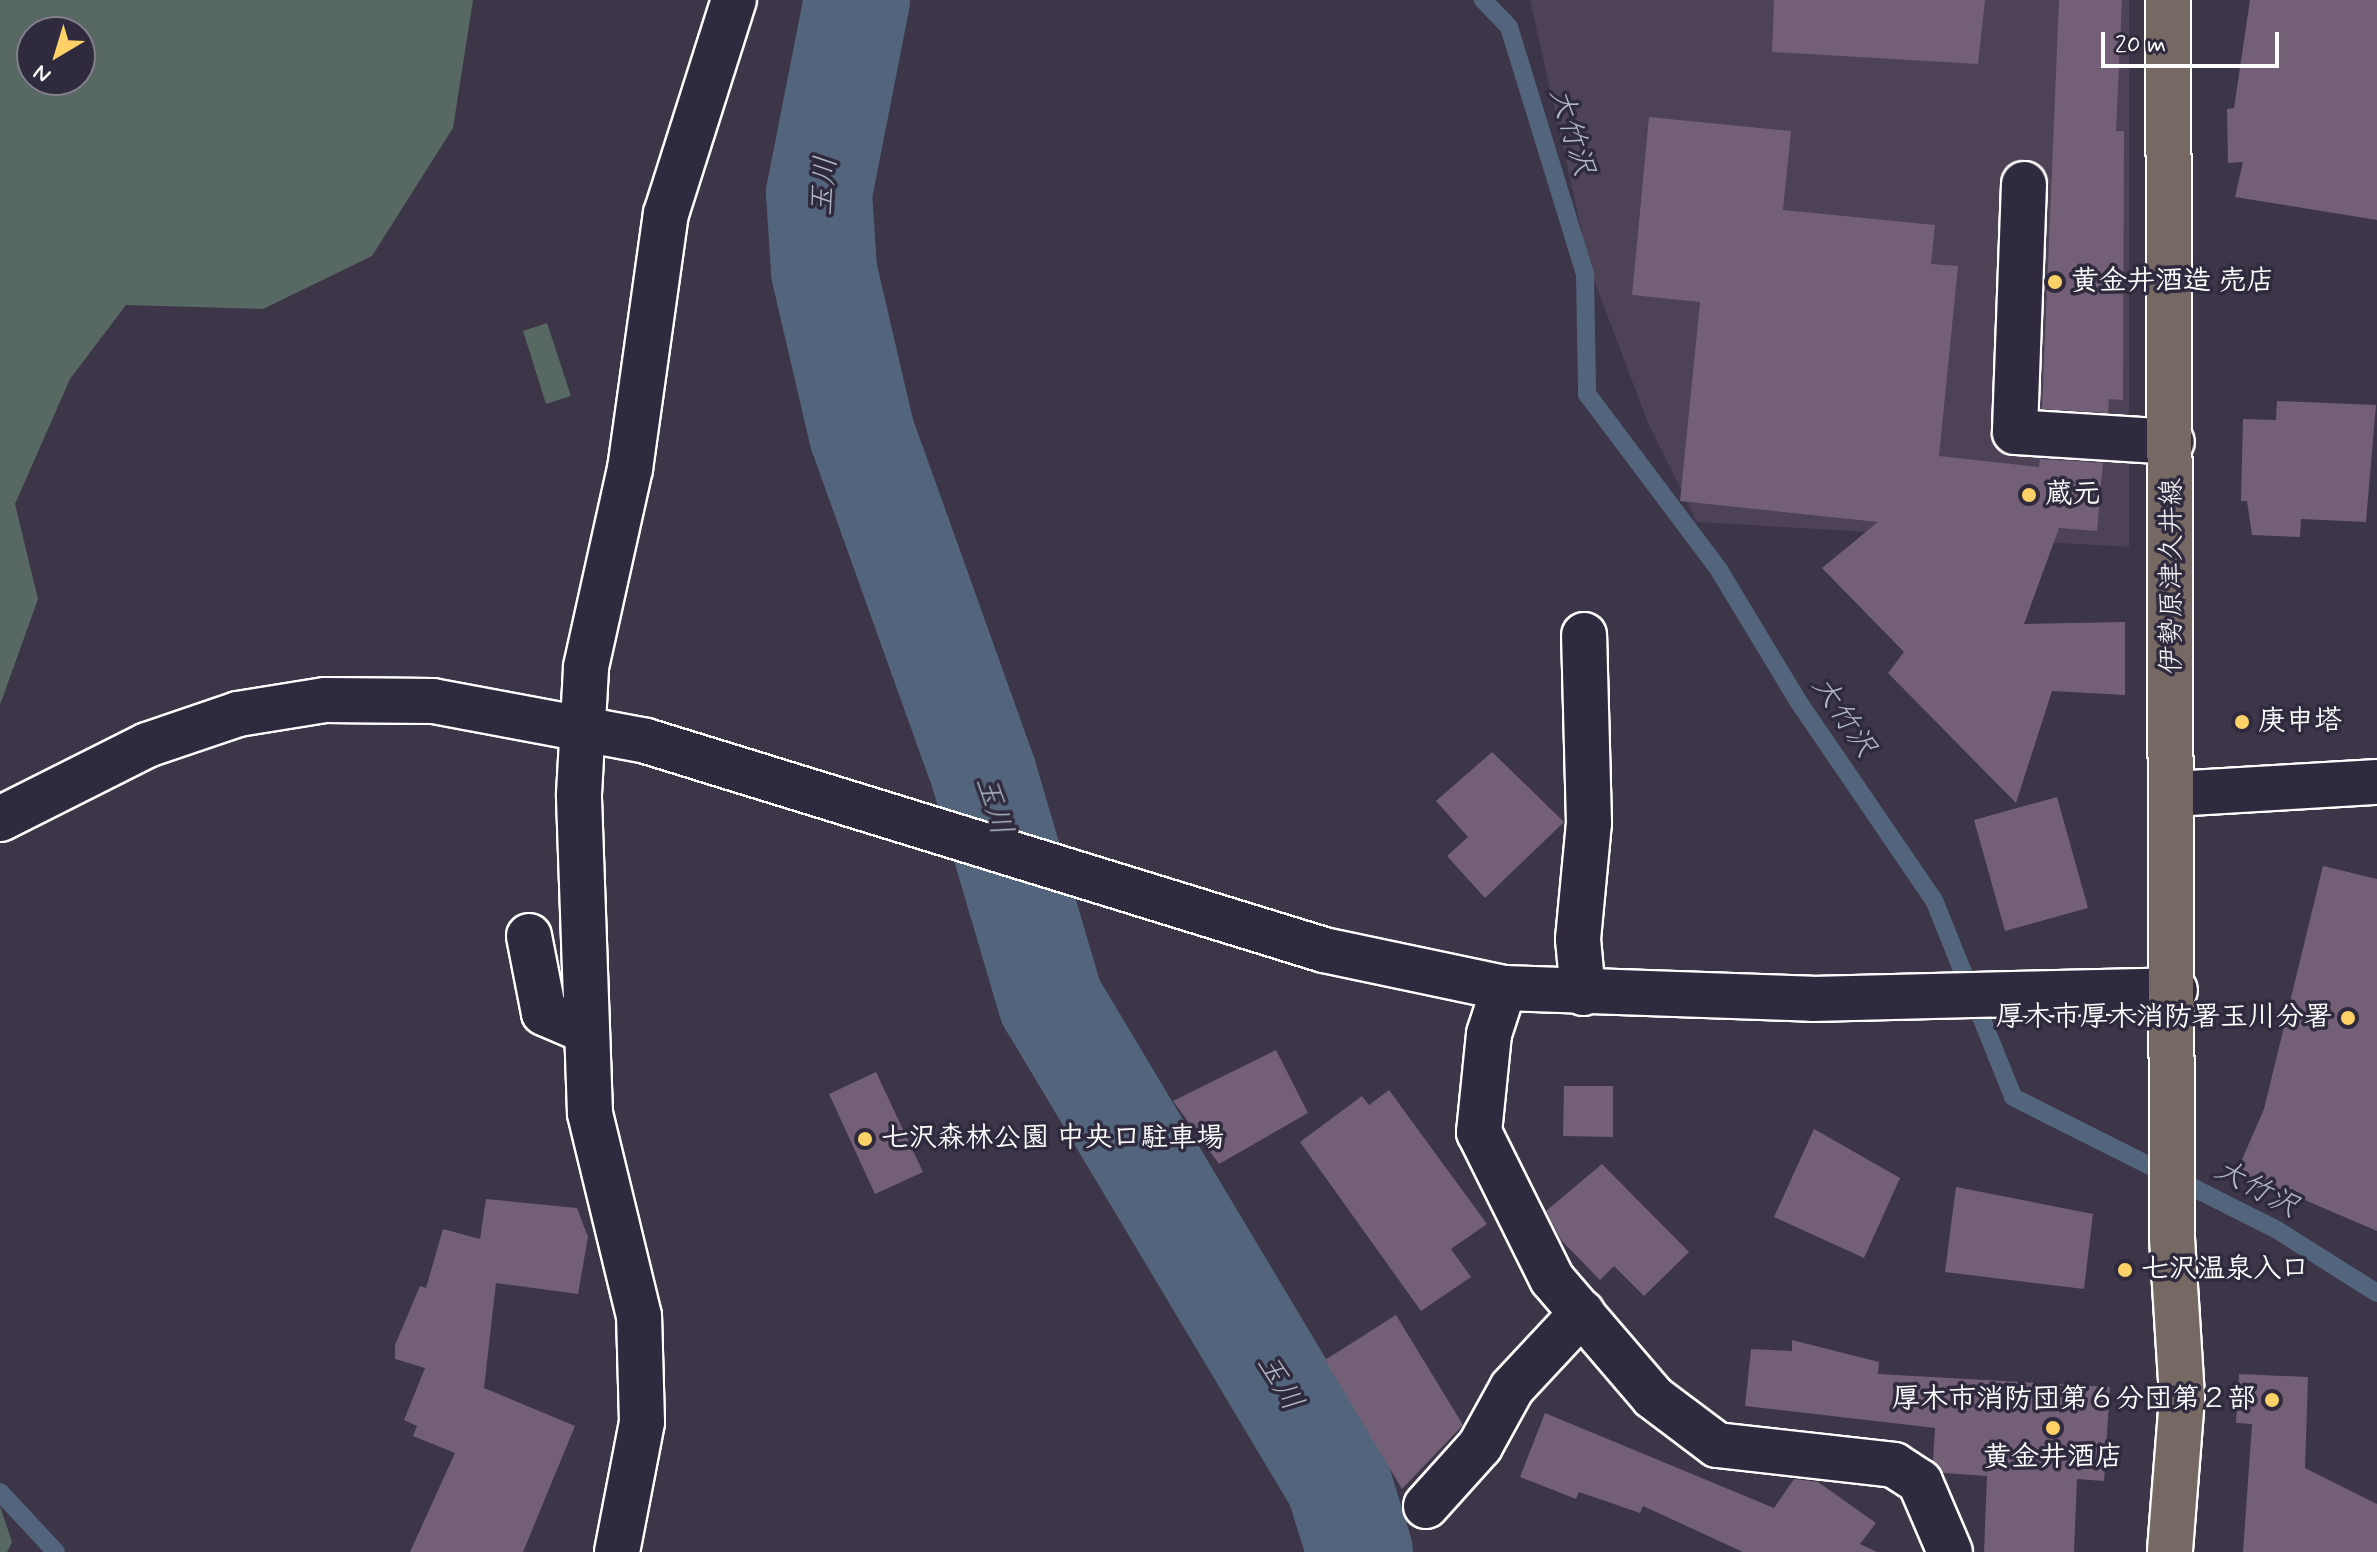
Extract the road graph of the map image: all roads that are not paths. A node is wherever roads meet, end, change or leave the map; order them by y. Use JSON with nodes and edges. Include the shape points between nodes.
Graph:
{"nodes":[{"id":1,"x":734,"y":0,"type":"edge"},
{"id":2,"x":2168,"y":0,"type":"edge"},
{"id":3,"x":2024,"y":184,"type":"dead end"},
{"id":4,"x":2172,"y":442,"type":"junction"},
{"id":5,"x":1584,"y":635,"type":"dead end"},
{"id":6,"x":587,"y":729,"type":"junction"},
{"id":7,"x":2377,"y":782,"type":"edge"},
{"id":8,"x":2174,"y":794,"type":"junction"},
{"id":9,"x":0,"y":819,"type":"edge"},
{"id":10,"x":529,"y":936,"type":"dead end"},
{"id":11,"x":1504,"y":988,"type":"junction"},
{"id":12,"x":2175,"y":990,"type":"junction"},
{"id":13,"x":1583,"y":993,"type":"junction"},
{"id":14,"x":586,"y":1031,"type":"junction"},
{"id":15,"x":1582,"y":1313,"type":"junction"},
{"id":16,"x":1426,"y":1506,"type":"dead end"},
{"id":17,"x":617,"y":1552,"type":"edge"},
{"id":18,"x":1950,"y":1552,"type":"edge"},
{"id":19,"x":2170,"y":1552,"type":"edge"}],
"edges":[{"from":1,"to":6,"type":"street","via":[[653,278],[630,469],[586,667]]},
{"from":2,"to":4,"type":"main road","name":"伊勢原津久井線"},
{"from":3,"to":4,"type":"street","via":[[2015,432]]},
{"from":4,"to":8,"type":"main road","name":"伊勢原津久井線"},
{"from":5,"to":13,"type":"street","via":[[1589,823],[1578,939]]},
{"from":6,"to":9,"type":"street","via":[[433,701],[325,700],[238,714],[147,745]]},
{"from":6,"to":11,"type":"street","via":[[909,820],[1324,950]]},
{"from":6,"to":14,"type":"street","via":[[579,794]]},
{"from":7,"to":8,"type":"street"},
{"from":8,"to":12,"type":"main road","name":"伊勢原津久井線"},
{"from":10,"to":14,"type":"street","via":[[544,1013]]},
{"from":11,"to":13,"type":"street"},
{"from":11,"to":15,"type":"street","via":[[1489,1034],[1479,1132],[1552,1279]]},
{"from":12,"to":13,"type":"street","via":[[1881,997]]},
{"from":12,"to":19,"type":"main road","name":"伊勢原津久井線","via":[[2172,1238],[2182,1398]]},
{"from":14,"to":17,"type":"street","via":[[590,1113],[639,1316],[642,1422]]},
{"from":15,"to":16,"type":"street","via":[[1512,1388],[1480,1446]]},
{"from":15,"to":18,"type":"street","via":[[1653,1397],[1717,1445],[1894,1465],[1920,1482]]}]}
